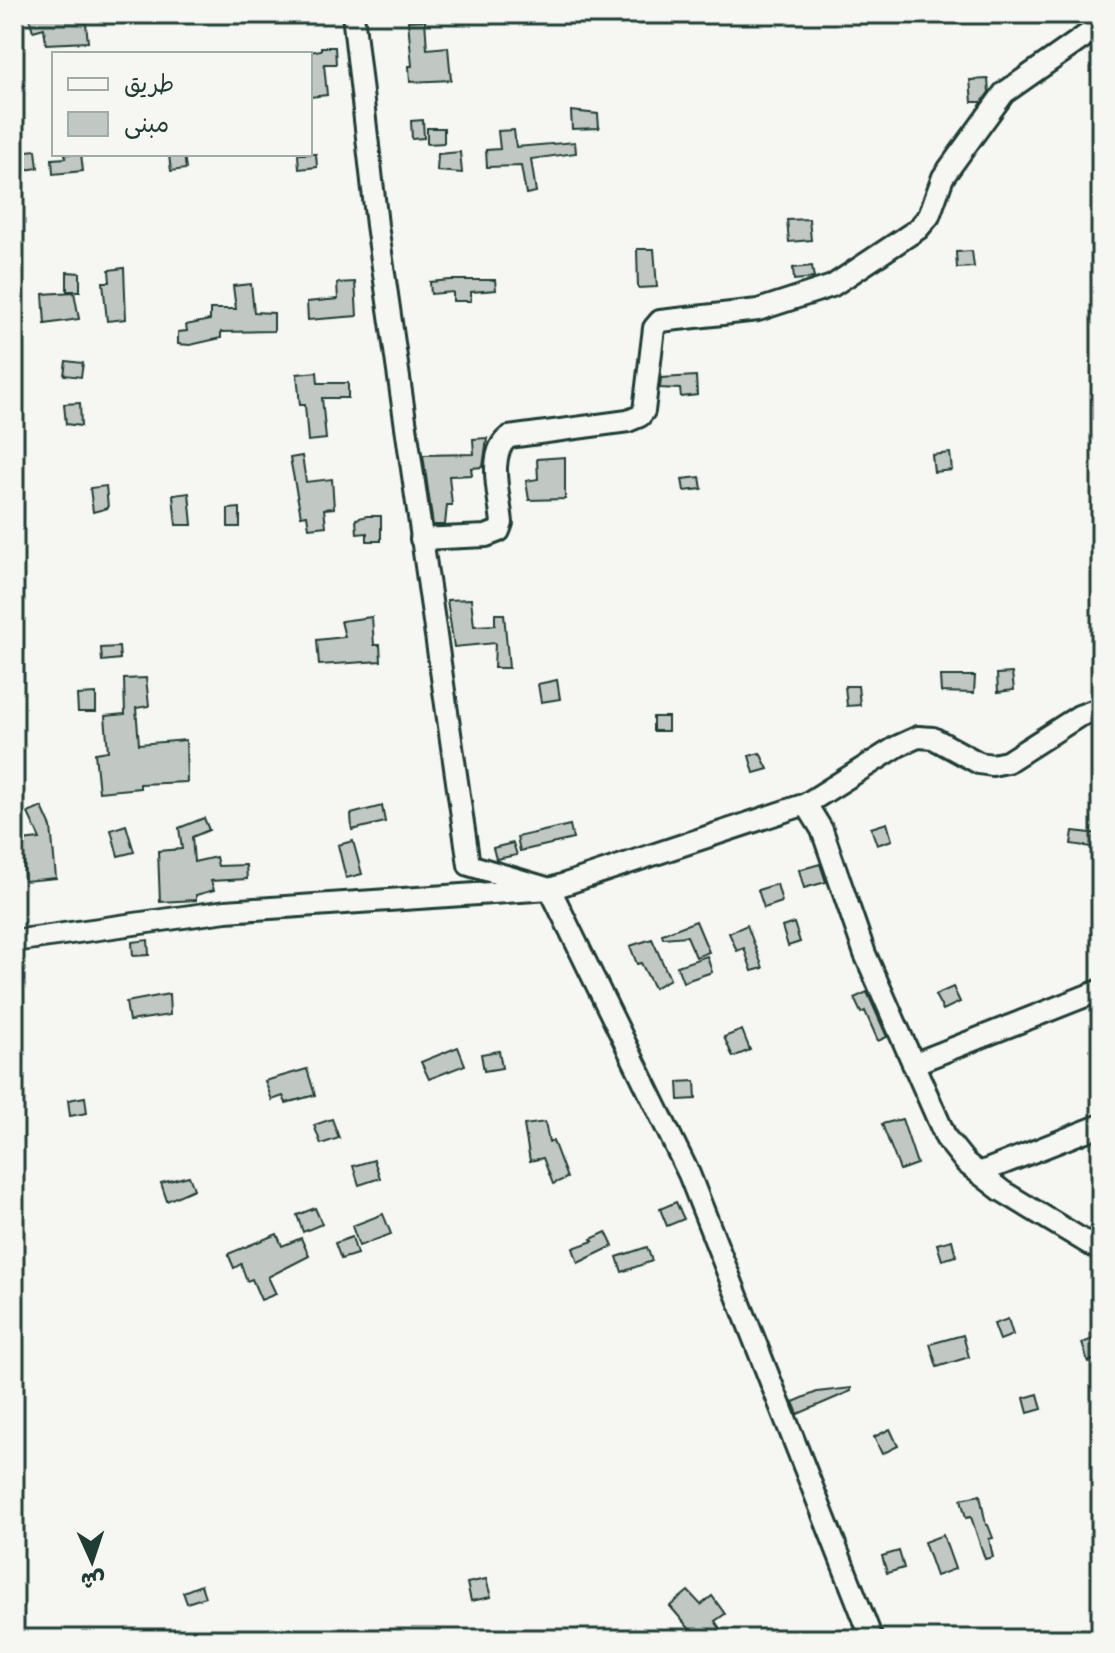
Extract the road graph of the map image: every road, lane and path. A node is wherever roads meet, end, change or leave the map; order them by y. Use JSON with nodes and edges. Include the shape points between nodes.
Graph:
{"nodes":[{"id":1,"x":353,"y":14,"type":"edge"},
{"id":2,"x":1101,"y":25,"type":"edge"},
{"id":3,"x":421,"y":539,"type":"junction"},
{"id":4,"x":1101,"y":708,"type":"edge"},
{"id":5,"x":806,"y":804,"type":"junction"},
{"id":6,"x":550,"y":889,"type":"junction"},
{"id":7,"x":14,"y":941,"type":"edge"},
{"id":8,"x":1101,"y":990,"type":"edge"},
{"id":9,"x":913,"y":1064,"type":"junction"},
{"id":10,"x":1101,"y":1125,"type":"edge"},
{"id":11,"x":979,"y":1173,"type":"junction"},
{"id":12,"x":1101,"y":1251,"type":"edge"},
{"id":13,"x":872,"y":1639,"type":"edge"}],
"edges":[{"from":1,"to":3,"type":"street"},
{"from":2,"to":3,"type":"street","via":[[1004,93],[943,177],[929,216],[918,229],[832,286],[758,310],[660,321],[654,328],[640,416],[509,437],[496,456],[499,531]]},
{"from":3,"to":6,"type":"street","via":[[469,865]]},
{"from":4,"to":5,"type":"street","via":[[1079,716],[1007,762],[992,765],[933,738],[918,737]]},
{"from":5,"to":6,"type":"street"},
{"from":5,"to":9,"type":"street","via":[[822,830],[865,954]]},
{"from":6,"to":7,"type":"street","via":[[226,911]]},
{"from":6,"to":13,"type":"street","via":[[689,1174]]},
{"from":8,"to":9,"type":"street"},
{"from":9,"to":11,"type":"street","via":[[946,1138]]},
{"from":10,"to":11,"type":"street"},
{"from":11,"to":12,"type":"street"}]}
